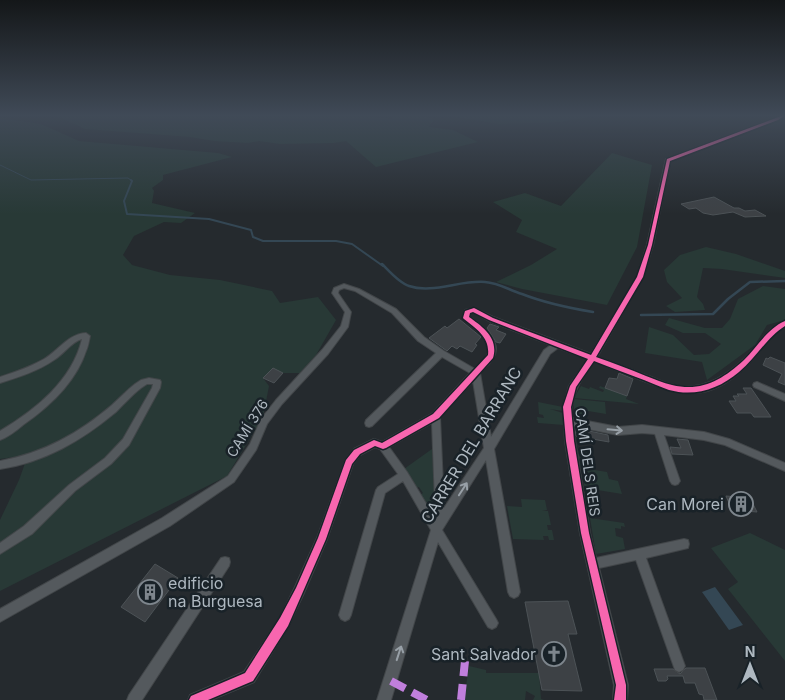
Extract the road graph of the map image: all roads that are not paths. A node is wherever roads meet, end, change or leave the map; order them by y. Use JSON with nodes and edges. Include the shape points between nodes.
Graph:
{"nodes":[{"id":1,"x":698,"y":149,"type":"edge"},
{"id":2,"x":785,"y":323,"type":"edge"},
{"id":3,"x":558,"y":344,"type":"junction"},
{"id":4,"x":547,"y":352,"type":"junction"},
{"id":5,"x":582,"y":353,"type":"junction"},
{"id":6,"x":440,"y":354,"type":"junction"},
{"id":7,"x":593,"y":357,"type":"junction"},
{"id":8,"x":476,"y":373,"type":"junction"},
{"id":9,"x":0,"y":380,"type":"edge"},
{"id":10,"x":757,"y":385,"type":"dead end"},
{"id":11,"x":785,"y":398,"type":"edge"},
{"id":12,"x":436,"y":416,"type":"junction"},
{"id":13,"x":568,"y":421,"type":"junction"},
{"id":14,"x":368,"y":424,"type":"dead end"},
{"id":15,"x":658,"y":431,"type":"junction"},
{"id":16,"x":0,"y":436,"type":"edge"},
{"id":17,"x":383,"y":446,"type":"junction"},
{"id":18,"x":490,"y":447,"type":"junction"},
{"id":19,"x":0,"y":466,"type":"edge"},
{"id":20,"x":785,"y":467,"type":"edge"},
{"id":21,"x":404,"y":475,"type":"junction"},
{"id":22,"x":675,"y":481,"type":"dead end"},
{"id":23,"x":436,"y":530,"type":"junction"},
{"id":24,"x":684,"y":544,"type":"dead end"},
{"id":25,"x":0,"y":549,"type":"edge"},
{"id":26,"x":639,"y":553,"type":"junction"},
{"id":27,"x":225,"y":562,"type":"dead end"},
{"id":28,"x":592,"y":564,"type":"junction"},
{"id":29,"x":514,"y":592,"type":"dead end"},
{"id":30,"x":344,"y":615,"type":"dead end"},
{"id":31,"x":0,"y":616,"type":"edge"},
{"id":32,"x":492,"y":623,"type":"dead end"},
{"id":33,"x":679,"y":666,"type":"dead end"},
{"id":34,"x":134,"y":700,"type":"edge"},
{"id":35,"x":195,"y":700,"type":"edge"},
{"id":36,"x":384,"y":700,"type":"edge"},
{"id":37,"x":620,"y":700,"type":"edge"}],
"edges":[{"from":1,"to":7,"type":"street","name":"CAMÍ DELS REIS","via":[[668,160],[640,277]]},
{"from":2,"to":7,"type":"street","via":[[776,328],[748,360],[705,389],[693,391],[669,387]]},
{"from":3,"to":4,"type":"street","name":"CARRER DEL BARRANC"},
{"from":3,"to":5,"type":"street"},
{"from":3,"to":8,"type":"street","via":[[474,310],[469,311],[466,318],[482,330],[492,350],[491,356]]},
{"from":4,"to":5,"type":"street","via":[[561,349]]},
{"from":4,"to":18,"type":"street","name":"CARRER DEL BARRANC"},
{"from":5,"to":7,"type":"street"},
{"from":6,"to":8,"type":"street","name":"CAMÍ 376"},
{"from":6,"to":14,"type":"street"},
{"from":6,"to":31,"type":"street","name":"CAMÍ 376","via":[[394,312],[357,290],[340,286],[335,293],[348,312],[344,326],[269,416],[254,447],[231,479],[166,522]]},
{"from":7,"to":13,"type":"street","name":"CAMÍ DELS REIS","via":[[573,386],[568,400]]},
{"from":8,"to":12,"type":"street"},
{"from":8,"to":18,"type":"street"},
{"from":9,"to":16,"type":"street","via":[[28,371],[58,353],[72,339],[86,336],[80,360],[52,395],[33,415]]},
{"from":10,"to":11,"type":"street"},
{"from":12,"to":17,"type":"street"},
{"from":12,"to":23,"type":"street","via":[[440,503]]},
{"from":13,"to":15,"type":"street","one_way":true,"via":[[618,431]]},
{"from":13,"to":28,"type":"street","name":"CAMÍ DELS REIS"},
{"from":15,"to":20,"type":"street","via":[[726,442]]},
{"from":15,"to":22,"type":"street"},
{"from":17,"to":21,"type":"street"},
{"from":17,"to":35,"type":"street","via":[[374,443],[357,452],[349,462],[322,539],[299,591],[284,622],[249,677]]},
{"from":23,"to":18,"type":"street","name":"CARRER DEL BARRANC","one_way":true},
{"from":18,"to":29,"type":"street"},
{"from":19,"to":25,"type":"street","via":[[20,463],[60,446],[106,415],[140,384],[152,380],[157,382],[126,442],[28,530]]},
{"from":21,"to":23,"type":"street"},
{"from":21,"to":30,"type":"street","via":[[381,490]]},
{"from":23,"to":32,"type":"street"},
{"from":36,"to":23,"type":"street","name":"CARRER DEL BARRANC","one_way":true},
{"from":24,"to":26,"type":"street"},
{"from":26,"to":28,"type":"street"},
{"from":26,"to":33,"type":"street"},
{"from":27,"to":34,"type":"street"},
{"from":28,"to":37,"type":"street","name":"CAMÍ DELS REIS","via":[[621,685]]}]}
